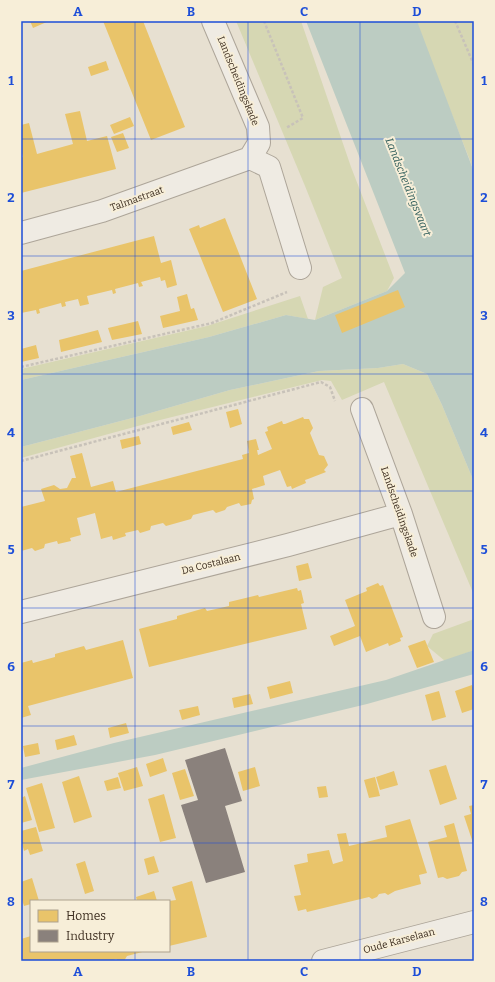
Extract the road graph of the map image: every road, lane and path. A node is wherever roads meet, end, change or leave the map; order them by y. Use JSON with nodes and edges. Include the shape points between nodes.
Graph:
{"nodes":[{"id":1,"x":213,"y":21,"type":"edge"},
{"id":2,"x":264,"y":21,"type":"edge"},
{"id":3,"x":455,"y":21,"type":"edge"},
{"id":4,"x":474,"y":65,"type":"edge"},
{"id":5,"x":255,"y":151,"type":"junction"},
{"id":6,"x":21,"y":233,"type":"edge"},
{"id":7,"x":300,"y":268,"type":"joint"},
{"id":8,"x":21,"y":366,"type":"edge"},
{"id":9,"x":362,"y":409,"type":"joint"},
{"id":10,"x":21,"y":461,"type":"edge"},
{"id":11,"x":401,"y":514,"type":"junction"},
{"id":12,"x":21,"y":612,"type":"edge"},
{"id":13,"x":434,"y":617,"type":"dead end"},
{"id":14,"x":474,"y":922,"type":"edge"},
{"id":15,"x":323,"y":961,"type":"edge"}],
"edges":[{"from":1,"to":5,"type":"street","name":"Landscheidingskade","via":[[258,127]]},
{"from":2,"to":5,"type":"path","via":[[303,118]]},
{"from":3,"to":4,"type":"path"},
{"from":5,"to":6,"type":"street","name":"Talmastraat","via":[[102,211]]},
{"from":5,"to":7,"type":"street","via":[[269,167]]},
{"from":7,"to":8,"type":"path","via":[[307,284],[212,323]]},
{"from":9,"to":10,"type":"path","via":[[337,405],[330,387],[321,382]]},
{"from":9,"to":11,"type":"street","name":"Landscheidingskade"},
{"from":11,"to":12,"type":"street","name":"Da Costalaan"},
{"from":11,"to":13,"type":"street","name":"Landscheidingskade"},
{"from":14,"to":15,"type":"street","name":"Oude Karselaan"}]}
